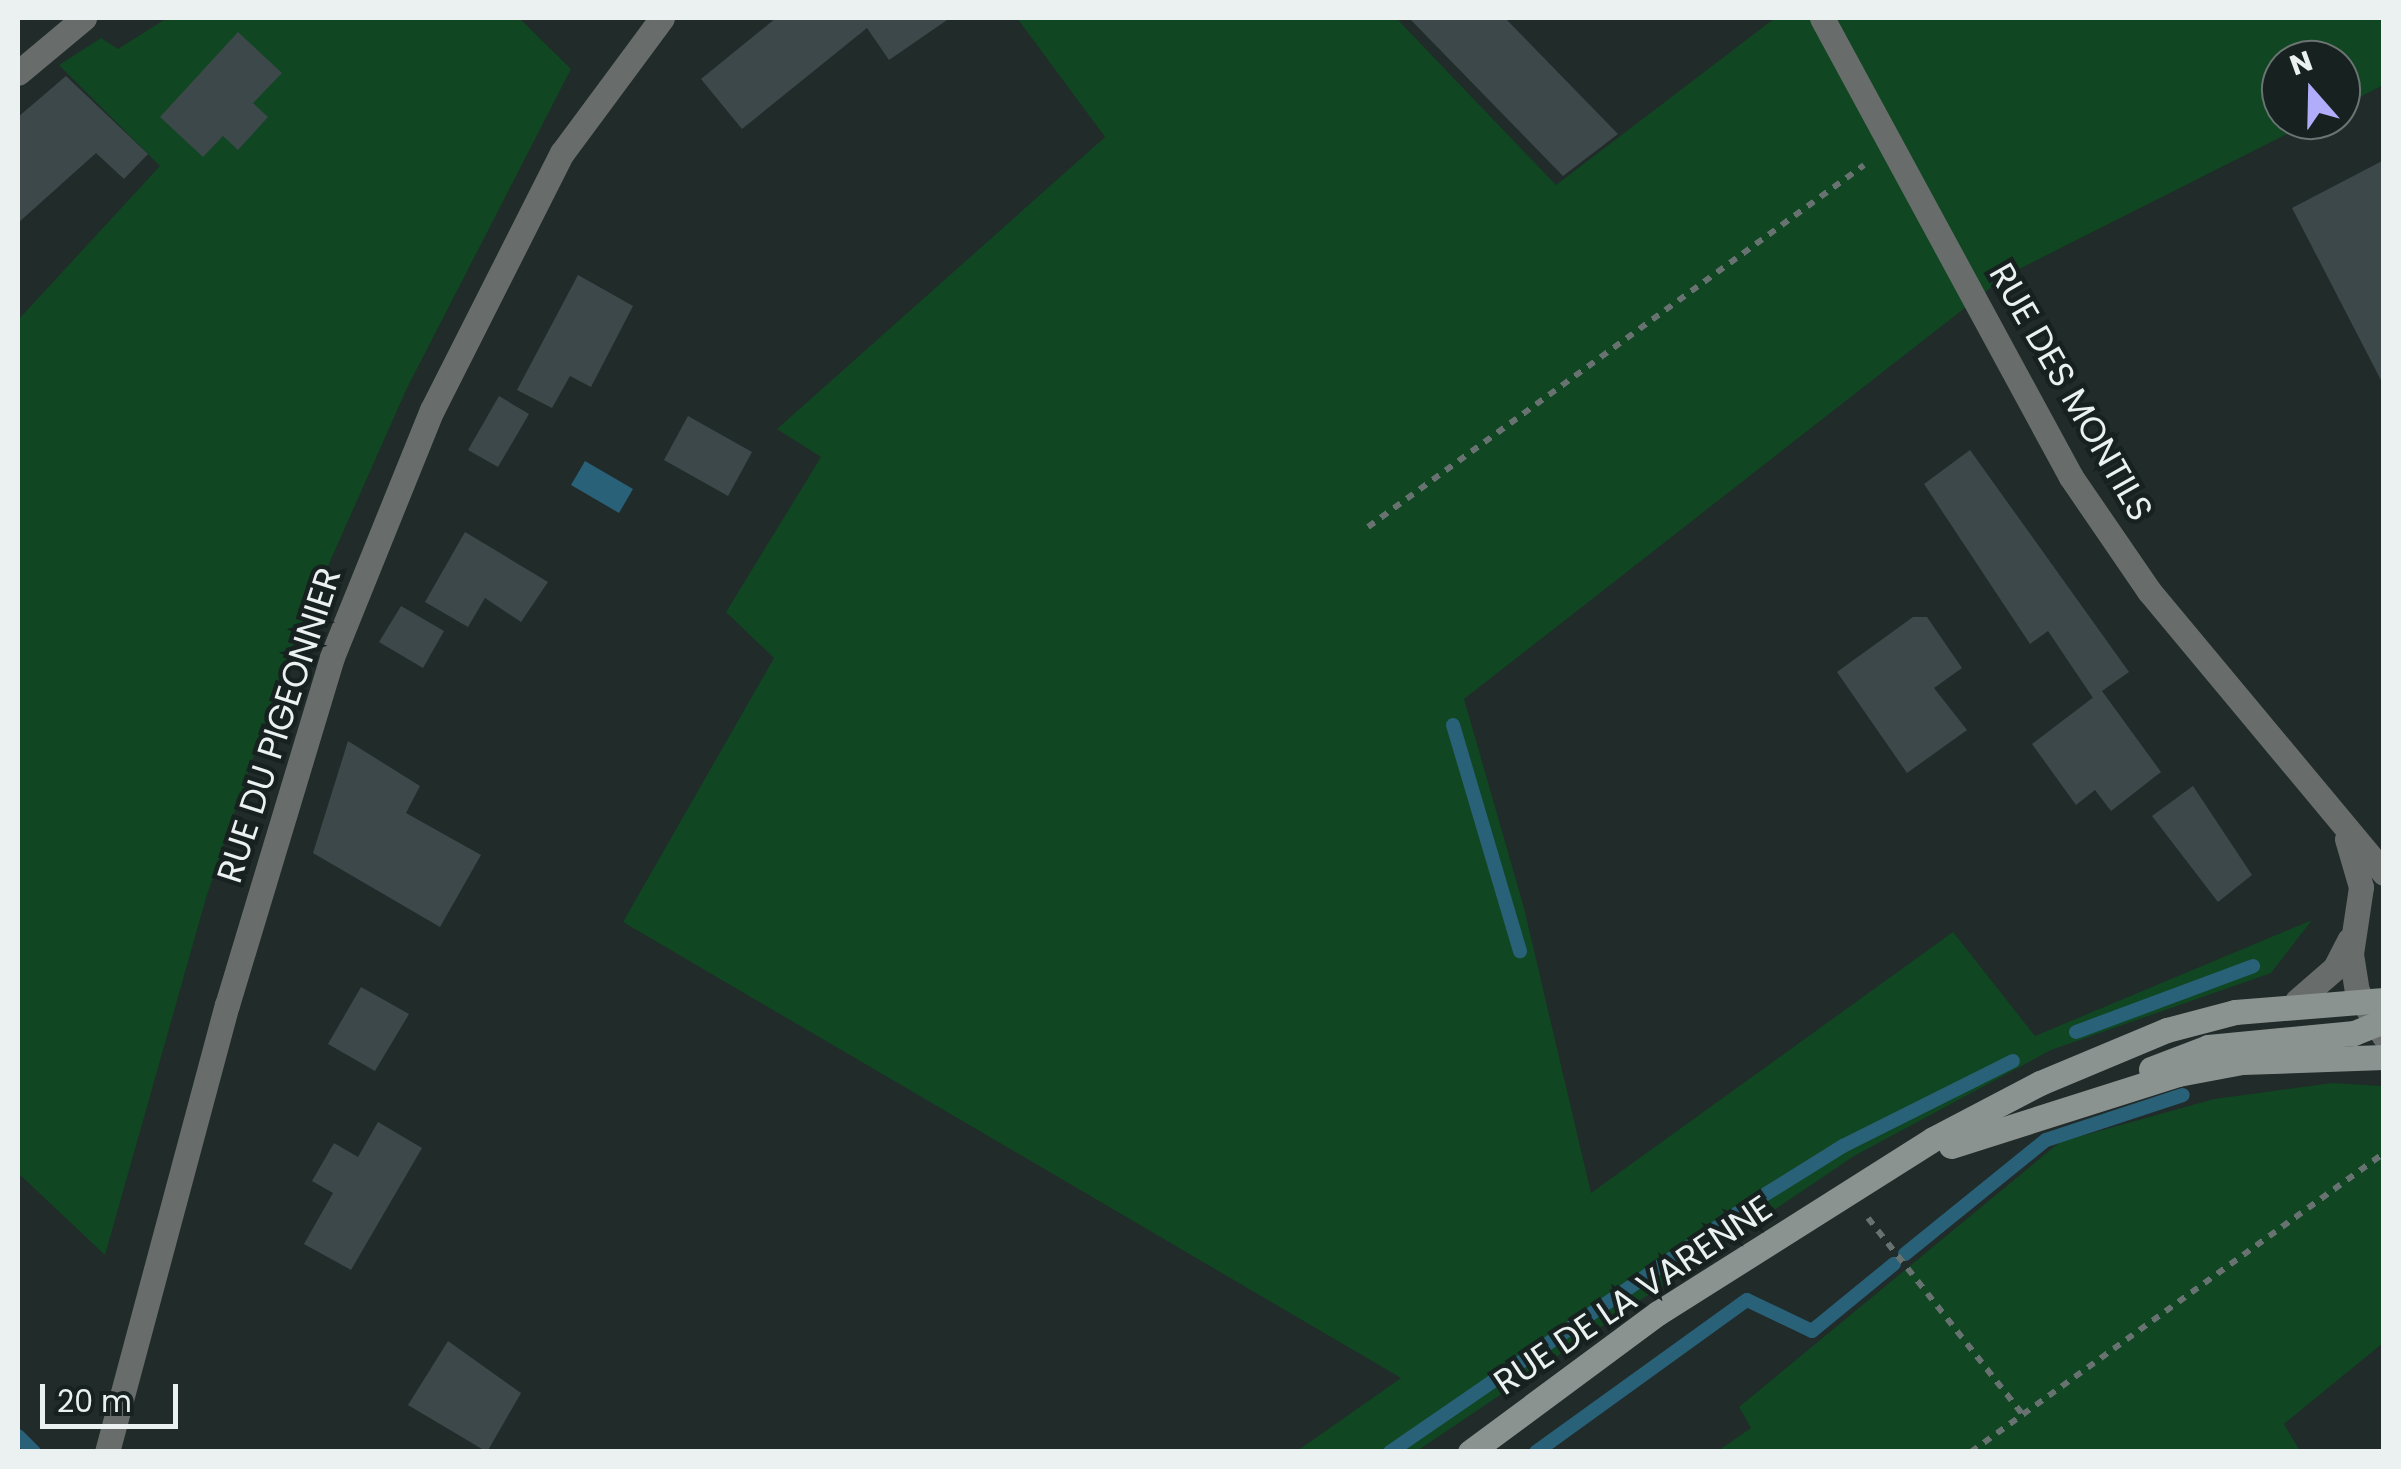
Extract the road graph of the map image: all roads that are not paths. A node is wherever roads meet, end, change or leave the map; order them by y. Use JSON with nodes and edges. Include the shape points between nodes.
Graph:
{"nodes":[{"id":1,"x":84,"y":18,"type":"edge"},
{"id":2,"x":662,"y":18,"type":"edge"},
{"id":3,"x":1822,"y":18,"type":"edge"},
{"id":4,"x":18,"y":73,"type":"edge"},
{"id":5,"x":2339,"y":821,"type":"junction"},
{"id":6,"x":2384,"y":873,"type":"edge"},
{"id":7,"x":2353,"y":931,"type":"junction"},
{"id":8,"x":2297,"y":1001,"type":"junction"},
{"id":9,"x":2377,"y":1013,"type":"edge"},
{"id":10,"x":2384,"y":1057,"type":"edge"},
{"id":11,"x":2126,"y":1086,"type":"junction"},
{"id":12,"x":1843,"y":1196,"type":"junction"},
{"id":13,"x":107,"y":1452,"type":"edge"},
{"id":14,"x":1470,"y":1452,"type":"edge"}],
"edges":[{"from":1,"to":4,"type":"street"},
{"from":2,"to":13,"type":"street","name":"RUE DU PIGEONNIER","via":[[562,153],[432,410],[332,657],[227,1005]]},
{"from":3,"to":5,"type":"street","name":"RUE DES MONTILS","via":[[2071,477],[2150,590]]},
{"from":5,"to":6,"type":"street","name":"RUE DES MONTILS"},
{"from":5,"to":7,"type":"street","name":"RUE DES MONTILS","via":[[2361,887]]},
{"from":7,"to":8,"type":"street","name":"RUE DES MONTILS","via":[[2336,968]]},
{"from":7,"to":9,"type":"street","name":"RUE DES MONTILS"},
{"from":8,"to":9,"type":"street","name":"RUE DE LA VARENNE"},
{"from":8,"to":12,"type":"street","name":"RUE DE LA VARENNE","via":[[2167,1030],[2102,1055],[1933,1138]]},
{"from":9,"to":11,"type":"street","via":[[2208,1048]]},
{"from":10,"to":11,"type":"street","name":"RUE DE LA VARENNE","via":[[2242,1062]]},
{"from":11,"to":12,"type":"street","name":"RUE DE LA VARENNE","via":[[1972,1137]]},
{"from":12,"to":14,"type":"street","name":"RUE DE LA VARENNE","via":[[1658,1313]]}]}
